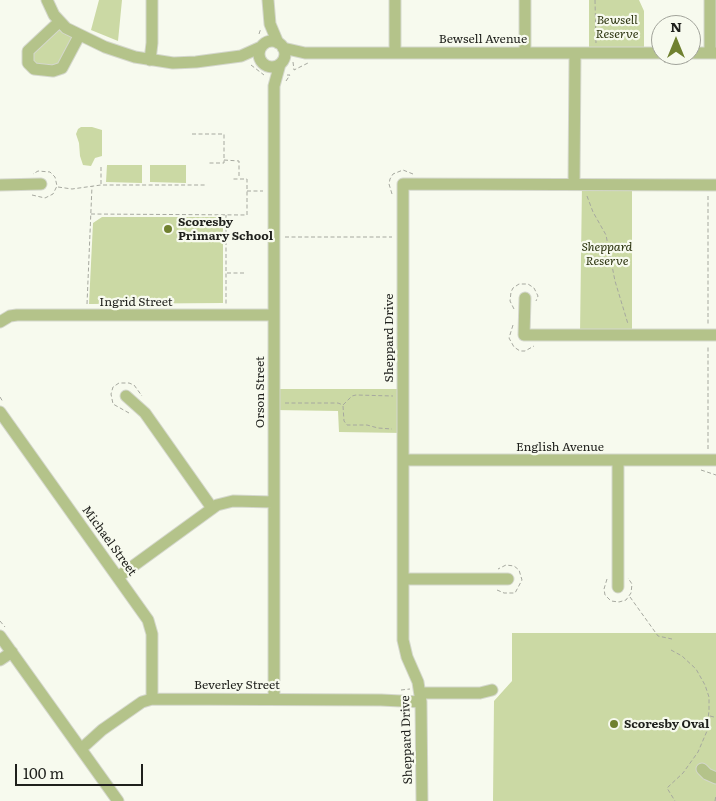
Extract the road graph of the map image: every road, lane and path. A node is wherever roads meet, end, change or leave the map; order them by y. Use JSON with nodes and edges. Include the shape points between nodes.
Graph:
{"nodes":[{"id":1,"x":47,"y":0,"type":"edge"},
{"id":2,"x":152,"y":0,"type":"edge"},
{"id":3,"x":268,"y":0,"type":"edge"},
{"id":4,"x":395,"y":0,"type":"edge"},
{"id":5,"x":525,"y":0,"type":"edge"},
{"id":6,"x":595,"y":0,"type":"edge"},
{"id":7,"x":710,"y":0,"type":"edge"},
{"id":8,"x":59,"y":22,"type":"junction"},
{"id":9,"x":270,"y":24,"type":"junction"},
{"id":10,"x":79,"y":36,"type":"junction"},
{"id":11,"x":262,"y":46,"type":"junction"},
{"id":12,"x":281,"y":46,"type":"junction"},
{"id":13,"x":596,"y":49,"type":"dead end"},
{"id":14,"x":305,"y":53,"type":"junction"},
{"id":15,"x":395,"y":53,"type":"junction"},
{"id":16,"x":525,"y":53,"type":"junction"},
{"id":17,"x":651,"y":53,"type":"edge"},
{"id":18,"x":713,"y":53,"type":"edge"},
{"id":19,"x":575,"y":54,"type":"junction"},
{"id":20,"x":241,"y":56,"type":"junction"},
{"id":21,"x":150,"y":60,"type":"junction"},
{"id":22,"x":281,"y":62,"type":"junction"},
{"id":23,"x":261,"y":67,"type":"junction"},
{"id":24,"x":294,"y":70,"type":"dead end"},
{"id":25,"x":290,"y":75,"type":"dead end"},
{"id":26,"x":274,"y":86,"type":"junction"},
{"id":27,"x":192,"y":134,"type":"dead end"},
{"id":28,"x":224,"y":160,"type":"junction"},
{"id":29,"x":208,"y":163,"type":"dead end"},
{"id":30,"x":101,"y":165,"type":"dead end"},
{"id":31,"x":416,"y":175,"type":"dead end"},
{"id":32,"x":231,"y":179,"type":"dead end"},
{"id":33,"x":239,"y":179,"type":"junction"},
{"id":34,"x":0,"y":184,"type":"edge"},
{"id":35,"x":41,"y":184,"type":"dead end"},
{"id":36,"x":574,"y":184,"type":"junction"},
{"id":37,"x":92,"y":185,"type":"junction"},
{"id":38,"x":101,"y":185,"type":"junction"},
{"id":39,"x":205,"y":186,"type":"dead end"},
{"id":40,"x":58,"y":187,"type":"dead end"},
{"id":41,"x":712,"y":189,"type":"edge"},
{"id":42,"x":266,"y":190,"type":"dead end"},
{"id":43,"x":247,"y":191,"type":"junction"},
{"id":44,"x":586,"y":193,"type":"dead end"},
{"id":45,"x":394,"y":197,"type":"dead end"},
{"id":46,"x":91,"y":214,"type":"junction"},
{"id":47,"x":226,"y":214,"type":"junction"},
{"id":48,"x":285,"y":237,"type":"dead end"},
{"id":49,"x":395,"y":238,"type":"dead end"},
{"id":50,"x":226,"y":273,"type":"junction"},
{"id":51,"x":246,"y":273,"type":"dead end"},
{"id":52,"x":525,"y":298,"type":"dead end"},
{"id":53,"x":87,"y":307,"type":"dead end"},
{"id":54,"x":226,"y":307,"type":"dead end"},
{"id":55,"x":274,"y":316,"type":"junction"},
{"id":56,"x":0,"y":322,"type":"edge"},
{"id":57,"x":629,"y":326,"type":"dead end"},
{"id":58,"x":711,"y":335,"type":"edge"},
{"id":59,"x":126,"y":396,"type":"dead end"},
{"id":60,"x":395,"y":396,"type":"dead end"},
{"id":61,"x":282,"y":403,"type":"dead end"},
{"id":62,"x":343,"y":405,"type":"junction"},
{"id":63,"x":0,"y":412,"type":"edge"},
{"id":64,"x":4,"y":426,"type":"edge"},
{"id":65,"x":395,"y":429,"type":"dead end"},
{"id":66,"x":705,"y":452,"type":"dead end"},
{"id":67,"x":404,"y":460,"type":"junction"},
{"id":68,"x":716,"y":460,"type":"edge"},
{"id":69,"x":618,"y":461,"type":"junction"},
{"id":70,"x":273,"y":502,"type":"junction"},
{"id":71,"x":212,"y":508,"type":"junction"},
{"id":72,"x":118,"y":577,"type":"junction"},
{"id":73,"x":404,"y":579,"type":"junction"},
{"id":74,"x":508,"y":579,"type":"dead end"},
{"id":75,"x":618,"y":587,"type":"dead end"},
{"id":76,"x":629,"y":597,"type":"dead end"},
{"id":77,"x":0,"y":636,"type":"edge"},
{"id":78,"x":672,"y":639,"type":"dead end"},
{"id":79,"x":671,"y":650,"type":"dead end"},
{"id":80,"x":12,"y":652,"type":"junction"},
{"id":81,"x":0,"y":660,"type":"edge"},
{"id":82,"x":409,"y":685,"type":"dead end"},
{"id":83,"x":492,"y":690,"type":"dead end"},
{"id":84,"x":418,"y":696,"type":"junction"},
{"id":85,"x":152,"y":699,"type":"junction"},
{"id":86,"x":274,"y":699,"type":"junction"},
{"id":87,"x":709,"y":716,"type":"junction"},
{"id":88,"x":714,"y":717,"type":"dead end"},
{"id":89,"x":79,"y":747,"type":"junction"},
{"id":90,"x":702,"y":769,"type":"dead end"},
{"id":91,"x":716,"y":778,"type":"edge"},
{"id":92,"x":716,"y":795,"type":"edge"},
{"id":93,"x":118,"y":801,"type":"edge"},
{"id":94,"x":422,"y":801,"type":"edge"},
{"id":95,"x":675,"y":801,"type":"edge"},
{"id":96,"x":715,"y":801,"type":"edge"}],
"edges":[{"from":1,"to":8,"type":"street"},
{"from":2,"to":21,"type":"street"},
{"from":3,"to":9,"type":"street"},
{"from":4,"to":15,"type":"street"},
{"from":5,"to":16,"type":"street"},
{"from":6,"to":13,"type":"path"},
{"from":7,"to":18,"type":"street"},
{"from":8,"to":10,"type":"street"},
{"from":8,"to":10,"type":"street","via":[[28,51],[28,63],[34,69],[53,71],[62,68]]},
{"from":9,"to":11,"type":"street"},
{"from":9,"to":12,"type":"street"},
{"from":10,"to":21,"type":"street","via":[[115,51]]},
{"from":11,"to":12,"type":"street","via":[[270,42]]},
{"from":11,"to":20,"type":"street"},
{"from":11,"to":23,"type":"street","via":[[259,54]]},
{"from":12,"to":14,"type":"street","name":"Bewsell Avenue"},
{"from":12,"to":22,"type":"street","via":[[284,57]]},
{"from":14,"to":15,"type":"street","name":"Bewsell Avenue"},
{"from":14,"to":22,"type":"street","name":"Bewsell Avenue"},
{"from":15,"to":16,"type":"street","name":"Bewsell Avenue"},
{"from":16,"to":19,"type":"street","name":"Bewsell Avenue"},
{"from":17,"to":19,"type":"street","name":"Bewsell Avenue"},
{"from":19,"to":36,"type":"street"},
{"from":20,"to":21,"type":"street","via":[[180,63]]},
{"from":20,"to":23,"type":"street"},
{"from":22,"to":23,"type":"street","via":[[274,67]]},
{"from":22,"to":26,"type":"street","name":"Orson Street"},
{"from":23,"to":26,"type":"street","name":"Orson Street"},
{"from":24,"to":25,"type":"path"},
{"from":26,"to":55,"type":"street","name":"Orson Street"},
{"from":27,"to":28,"type":"path","via":[[224,134]]},
{"from":28,"to":29,"type":"path","via":[[224,163]]},
{"from":28,"to":33,"type":"path","via":[[239,161]]},
{"from":30,"to":38,"type":"path"},
{"from":31,"to":45,"type":"path","via":[[406,170],[393,174],[389,184]]},
{"from":32,"to":33,"type":"path"},
{"from":33,"to":43,"type":"path","via":[[247,179]]},
{"from":34,"to":35,"type":"street"},
{"from":36,"to":41,"type":"street","name":"Sheppard Drive"},
{"from":36,"to":67,"type":"street","name":"Sheppard Drive","via":[[403,184]]},
{"from":37,"to":38,"type":"path"},
{"from":37,"to":40,"type":"path","via":[[72,189]]},
{"from":37,"to":46,"type":"path"},
{"from":38,"to":39,"type":"path"},
{"from":41,"to":58,"type":"path"},
{"from":42,"to":43,"type":"path"},
{"from":43,"to":47,"type":"path","via":[[247,215]]},
{"from":44,"to":57,"type":"path","via":[[606,235],[615,281]]},
{"from":46,"to":47,"type":"path"},
{"from":46,"to":53,"type":"path"},
{"from":47,"to":50,"type":"path"},
{"from":48,"to":49,"type":"path"},
{"from":50,"to":51,"type":"path"},
{"from":50,"to":54,"type":"path"},
{"from":52,"to":58,"type":"street","via":[[524,335]]},
{"from":55,"to":56,"type":"street","name":"Ingrid Street","via":[[17,315]]},
{"from":55,"to":70,"type":"street","name":"Orson Street"},
{"from":58,"to":66,"type":"path","via":[[709,449]]},
{"from":59,"to":71,"type":"street","via":[[145,413]]},
{"from":60,"to":62,"type":"path","via":[[354,395]]},
{"from":61,"to":62,"type":"path"},
{"from":62,"to":65,"type":"path","via":[[347,425]]},
{"from":63,"to":64,"type":"street","name":"Michael Street"},
{"from":64,"to":72,"type":"street","name":"Michael Street"},
{"from":67,"to":69,"type":"street","name":"English Avenue"},
{"from":67,"to":73,"type":"street","name":"Sheppard Drive"},
{"from":68,"to":69,"type":"street","name":"English Avenue"},
{"from":69,"to":75,"type":"street"},
{"from":70,"to":71,"type":"street","via":[[229,501]]},
{"from":70,"to":86,"type":"street","name":"Orson Street"},
{"from":71,"to":72,"type":"street"},
{"from":72,"to":85,"type":"street","name":"Michael Street","via":[[151,627]]},
{"from":73,"to":74,"type":"street"},
{"from":73,"to":84,"type":"street","name":"Sheppard Drive","via":[[404,645],[416,677]]},
{"from":76,"to":78,"type":"path","via":[[658,636]]},
{"from":77,"to":80,"type":"street"},
{"from":79,"to":87,"type":"path","via":[[692,665],[702,679],[709,697]]},
{"from":80,"to":81,"type":"street"},
{"from":80,"to":89,"type":"street"},
{"from":82,"to":84,"type":"path"},
{"from":83,"to":84,"type":"street","name":"Beverley Street"},
{"from":84,"to":86,"type":"street","name":"Beverley Street","via":[[381,700]]},
{"from":84,"to":94,"type":"street","name":"Sheppard Drive"},
{"from":85,"to":86,"type":"street","name":"Beverley Street"},
{"from":85,"to":89,"type":"street","name":"Beverley Street","via":[[142,702]]},
{"from":87,"to":88,"type":"path"},
{"from":87,"to":95,"type":"path","via":[[698,752],[667,788]]},
{"from":89,"to":93,"type":"street"},
{"from":90,"to":91,"type":"street"},
{"from":92,"to":96,"type":"path"}]}
